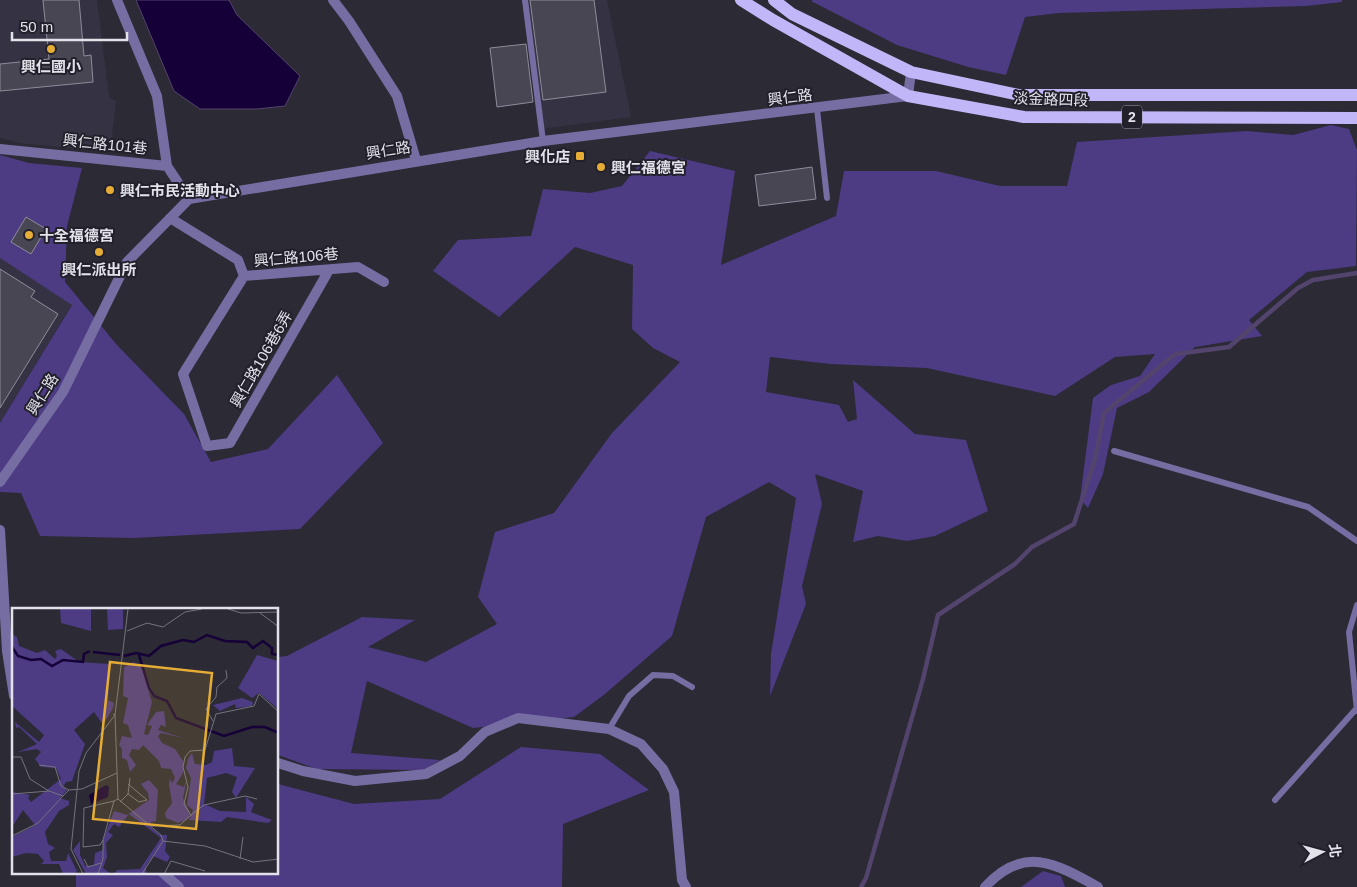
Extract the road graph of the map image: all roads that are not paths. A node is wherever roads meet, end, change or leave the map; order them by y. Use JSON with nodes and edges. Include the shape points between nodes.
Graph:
{"nodes":[{"id":1,"x":118,"y":0,"type":"edge"},
{"id":2,"x":333,"y":0,"type":"edge"},
{"id":3,"x":525,"y":0,"type":"edge"},
{"id":4,"x":741,"y":0,"type":"edge"},
{"id":5,"x":774,"y":0,"type":"edge"},
{"id":6,"x":911,"y":72,"type":"junction"},
{"id":7,"x":1357,"y":95,"type":"edge"},
{"id":8,"x":908,"y":96,"type":"junction"},
{"id":9,"x":817,"y":109,"type":"junction"},
{"id":10,"x":1357,"y":118,"type":"edge"},
{"id":11,"x":543,"y":141,"type":"junction"},
{"id":12,"x":0,"y":149,"type":"edge"},
{"id":13,"x":416,"y":160,"type":"junction"},
{"id":14,"x":167,"y":166,"type":"junction"},
{"id":15,"x":189,"y":198,"type":"junction"},
{"id":16,"x":827,"y":198,"type":"dead end"},
{"id":17,"x":170,"y":218,"type":"junction"},
{"id":18,"x":329,"y":270,"type":"junction"},
{"id":19,"x":244,"y":276,"type":"junction"},
{"id":20,"x":384,"y":282,"type":"dead end"},
{"id":21,"x":1114,"y":451,"type":"dead end"},
{"id":22,"x":0,"y":482,"type":"edge"},
{"id":23,"x":0,"y":530,"type":"edge"},
{"id":24,"x":1357,"y":541,"type":"edge"},
{"id":25,"x":1357,"y":605,"type":"edge"},
{"id":26,"x":12,"y":683,"type":"edge"},
{"id":27,"x":692,"y":687,"type":"dead end"},
{"id":28,"x":1357,"y":711,"type":"edge"},
{"id":29,"x":609,"y":729,"type":"junction"},
{"id":30,"x":279,"y":763,"type":"edge"},
{"id":31,"x":1275,"y":800,"type":"dead end"},
{"id":32,"x":164,"y":874,"type":"edge"},
{"id":33,"x":179,"y":887,"type":"edge"},
{"id":34,"x":686,"y":887,"type":"edge"},
{"id":35,"x":985,"y":887,"type":"edge"},
{"id":36,"x":1098,"y":887,"type":"edge"}],
"edges":[{"from":1,"to":14,"type":"street","via":[[157,96]]},
{"from":2,"to":13,"type":"street","via":[[397,96]]},
{"from":3,"to":11,"type":"lane"},
{"from":4,"to":8,"type":"main road","name":"淡金路四段","number":"2"},
{"from":5,"to":6,"type":"main road","name":"淡金路四段","number":"2","via":[[792,14]]},
{"from":6,"to":7,"type":"main road","name":"淡金路四段","number":"2","via":[[1018,95]]},
{"from":6,"to":8,"type":"street"},
{"from":8,"to":9,"type":"street","name":"興仁路"},
{"from":8,"to":10,"type":"main road","name":"淡金路四段","number":"2","via":[[1024,117]]},
{"from":9,"to":11,"type":"street","name":"興仁路"},
{"from":9,"to":16,"type":"lane"},
{"from":11,"to":13,"type":"street","name":"興仁路"},
{"from":12,"to":14,"type":"street","name":"興仁路101巷"},
{"from":13,"to":15,"type":"street","name":"興仁路"},
{"from":14,"to":15,"type":"street","name":"興仁路101巷"},
{"from":15,"to":17,"type":"street","name":"興仁路"},
{"from":17,"to":19,"type":"street","name":"興仁路106巷","via":[[238,260]]},
{"from":17,"to":22,"type":"street","name":"興仁路","via":[[127,262],[63,392]]},
{"from":18,"to":19,"type":"street","name":"興仁路106巷"},
{"from":18,"to":19,"type":"street","name":"興仁路106巷6弄","via":[[230,443],[208,446],[182,374]]},
{"from":18,"to":20,"type":"street","name":"興仁路106巷","via":[[358,267]]},
{"from":21,"to":24,"type":"lane","via":[[1308,507]]},
{"from":23,"to":26,"type":"street"},
{"from":25,"to":28,"type":"lane","via":[[1349,632]]},
{"from":27,"to":29,"type":"lane","via":[[673,676],[653,675],[629,696]]},
{"from":28,"to":31,"type":"lane"},
{"from":29,"to":30,"type":"street","via":[[518,718],[485,732],[460,756],[426,774],[355,781]]},
{"from":29,"to":34,"type":"street","via":[[641,744],[663,770],[674,792],[682,880]]},
{"from":32,"to":33,"type":"street"},
{"from":35,"to":36,"type":"street","via":[[998,872],[1019,862],[1043,863],[1067,870]]}]}
